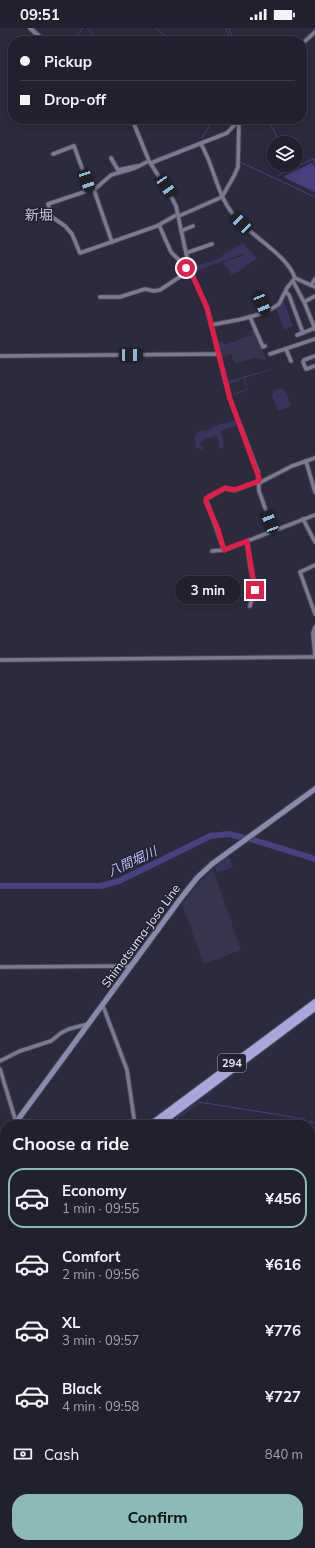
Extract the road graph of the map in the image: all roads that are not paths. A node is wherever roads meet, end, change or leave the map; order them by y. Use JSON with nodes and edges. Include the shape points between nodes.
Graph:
{"nodes":[{"id":1,"x":30,"y":28,"type":"edge"},
{"id":2,"x":315,"y":32,"type":"edge"},
{"id":3,"x":39,"y":36,"type":"edge"},
{"id":4,"x":307,"y":39,"type":"edge"},
{"id":5,"x":134,"y":124,"type":"edge"},
{"id":6,"x":235,"y":124,"type":"edge"},
{"id":7,"x":239,"y":124,"type":"edge"},
{"id":8,"x":201,"y":144,"type":"junction"},
{"id":9,"x":53,"y":154,"type":"dead end"},
{"id":10,"x":110,"y":158,"type":"dead end"},
{"id":11,"x":150,"y":162,"type":"junction"},
{"id":12,"x":137,"y":166,"type":"junction"},
{"id":13,"x":92,"y":190,"type":"junction"},
{"id":14,"x":222,"y":197,"type":"junction"},
{"id":15,"x":178,"y":215,"type":"junction"},
{"id":16,"x":159,"y":225,"type":"junction"},
{"id":17,"x":193,"y":226,"type":"dead end"},
{"id":18,"x":181,"y":230,"type":"junction"},
{"id":19,"x":112,"y":242,"type":"junction"},
{"id":20,"x":212,"y":244,"type":"dead end"},
{"id":21,"x":186,"y":253,"type":"junction"},
{"id":22,"x":188,"y":271,"type":"junction"},
{"id":23,"x":294,"y":279,"type":"junction"},
{"id":24,"x":315,"y":279,"type":"edge"},
{"id":25,"x":311,"y":285,"type":"junction"},
{"id":26,"x":315,"y":287,"type":"edge"},
{"id":27,"x":286,"y":292,"type":"junction"},
{"id":28,"x":315,"y":296,"type":"edge"},
{"id":29,"x":100,"y":297,"type":"dead end"},
{"id":30,"x":261,"y":301,"type":"dead end"},
{"id":31,"x":304,"y":302,"type":"junction"},
{"id":32,"x":265,"y":313,"type":"junction"},
{"id":33,"x":250,"y":317,"type":"junction"},
{"id":34,"x":211,"y":325,"type":"junction"},
{"id":35,"x":315,"y":327,"type":"edge"},
{"id":36,"x":303,"y":333,"type":"junction"},
{"id":37,"x":297,"y":334,"type":"dead end"},
{"id":38,"x":315,"y":339,"type":"edge"},
{"id":39,"x":265,"y":346,"type":"dead end"},
{"id":40,"x":286,"y":349,"type":"junction"},
{"id":41,"x":218,"y":354,"type":"junction"},
{"id":42,"x":270,"y":354,"type":"dead end"},
{"id":43,"x":0,"y":356,"type":"edge"},
{"id":44,"x":315,"y":356,"type":"edge"},
{"id":45,"x":290,"y":361,"type":"dead end"},
{"id":46,"x":315,"y":366,"type":"edge"},
{"id":47,"x":315,"y":458,"type":"edge"},
{"id":48,"x":306,"y":461,"type":"junction"},
{"id":49,"x":259,"y":482,"type":"junction"},
{"id":50,"x":315,"y":492,"type":"edge"},
{"id":51,"x":206,"y":504,"type":"junction"},
{"id":52,"x":202,"y":506,"type":"dead end"},
{"id":53,"x":315,"y":514,"type":"edge"},
{"id":54,"x":303,"y":519,"type":"junction"},
{"id":55,"x":274,"y":530,"type":"junction"},
{"id":56,"x":247,"y":541,"type":"junction"},
{"id":57,"x":315,"y":542,"type":"edge"},
{"id":58,"x":224,"y":550,"type":"junction"},
{"id":59,"x":212,"y":551,"type":"dead end"},
{"id":60,"x":315,"y":565,"type":"edge"},
{"id":61,"x":250,"y":606,"type":"dead end"},
{"id":62,"x":315,"y":614,"type":"edge"},
{"id":63,"x":315,"y":627,"type":"edge"},
{"id":64,"x":315,"y":657,"type":"edge"},
{"id":65,"x":0,"y":660,"type":"edge"},
{"id":66,"x":315,"y":789,"type":"edge"},
{"id":67,"x":132,"y":966,"type":"junction"},
{"id":68,"x":0,"y":967,"type":"edge"},
{"id":69,"x":315,"y":1002,"type":"edge"},
{"id":70,"x":102,"y":1006,"type":"junction"},
{"id":71,"x":315,"y":1008,"type":"edge"},
{"id":72,"x":88,"y":1024,"type":"junction"},
{"id":73,"x":0,"y":1061,"type":"edge"},
{"id":74,"x":0,"y":1069,"type":"edge"},
{"id":75,"x":14,"y":1120,"type":"edge"},
{"id":76,"x":17,"y":1120,"type":"edge"},
{"id":77,"x":135,"y":1120,"type":"edge"},
{"id":78,"x":157,"y":1120,"type":"edge"},
{"id":79,"x":166,"y":1120,"type":"edge"}],
"edges":[{"from":1,"to":3,"type":"street"},
{"from":2,"to":4,"type":"street"},
{"from":5,"to":11,"type":"street"},
{"from":6,"to":8,"type":"street","via":[[227,133]]},
{"from":7,"to":14,"type":"street","via":[[238,167]]},
{"from":8,"to":11,"type":"street"},
{"from":8,"to":14,"type":"street"},
{"from":9,"to":13,"type":"street","via":[[74,146]]},
{"from":10,"to":12,"type":"street","via":[[118,170]]},
{"from":11,"to":12,"type":"street"},
{"from":11,"to":15,"type":"street","via":[[170,194]]},
{"from":12,"to":13,"type":"street","via":[[111,175]]},
{"from":13,"to":19,"type":"street"},
{"from":13,"to":19,"type":"street","via":[[48,204],[52,217],[72,234],[80,253]]},
{"from":14,"to":15,"type":"street"},
{"from":14,"to":23,"type":"street","via":[[235,216],[285,262]]},
{"from":15,"to":16,"type":"street"},
{"from":15,"to":18,"type":"street"},
{"from":16,"to":19,"type":"street"},
{"from":16,"to":22,"type":"street","via":[[170,252]]},
{"from":17,"to":18,"type":"street"},
{"from":18,"to":21,"type":"street"},
{"from":20,"to":21,"type":"street"},
{"from":21,"to":22,"type":"street"},
{"from":22,"to":29,"type":"street","via":[[160,290],[145,289],[120,297]]},
{"from":22,"to":34,"type":"street","via":[[205,304]]},
{"from":23,"to":25,"type":"street"},
{"from":23,"to":27,"type":"street"},
{"from":23,"to":31,"type":"street"},
{"from":24,"to":25,"type":"street"},
{"from":25,"to":26,"type":"street"},
{"from":27,"to":32,"type":"street","via":[[279,304]]},
{"from":27,"to":36,"type":"street"},
{"from":28,"to":31,"type":"street"},
{"from":30,"to":32,"type":"street"},
{"from":31,"to":35,"type":"street"},
{"from":32,"to":33,"type":"street"},
{"from":33,"to":34,"type":"street"},
{"from":33,"to":39,"type":"street","via":[[263,347]]},
{"from":34,"to":41,"type":"street"},
{"from":35,"to":36,"type":"street"},
{"from":36,"to":37,"type":"street"},
{"from":38,"to":40,"type":"street"},
{"from":40,"to":42,"type":"street"},
{"from":40,"to":45,"type":"street"},
{"from":41,"to":43,"type":"street"},
{"from":41,"to":49,"type":"street","via":[[230,399],[258,472]]},
{"from":44,"to":46,"type":"street","via":[[303,362],[306,369]]},
{"from":47,"to":48,"type":"street"},
{"from":48,"to":49,"type":"street"},
{"from":48,"to":50,"type":"street"},
{"from":49,"to":51,"type":"street","via":[[234,490],[225,488],[206,498]]},
{"from":49,"to":55,"type":"street","via":[[260,495]]},
{"from":51,"to":52,"type":"street"},
{"from":51,"to":58,"type":"street","via":[[218,529]]},
{"from":53,"to":54,"type":"street"},
{"from":54,"to":55,"type":"street"},
{"from":54,"to":57,"type":"street"},
{"from":55,"to":56,"type":"street"},
{"from":56,"to":58,"type":"street"},
{"from":56,"to":61,"type":"street","via":[[255,587]]},
{"from":58,"to":59,"type":"street"},
{"from":60,"to":62,"type":"street","via":[[300,572]]},
{"from":63,"to":64,"type":"street"},
{"from":64,"to":65,"type":"street"},
{"from":66,"to":67,"type":"main road","name":"Shimotsuma-Joso Line","via":[[202,873]]},
{"from":67,"to":68,"type":"street"},
{"from":67,"to":70,"type":"main road","name":"Shimotsuma-Joso Line"},
{"from":69,"to":78,"type":"highway","number":"294"},
{"from":70,"to":72,"type":"main road","name":"Shimotsuma-Joso Line"},
{"from":70,"to":77,"type":"street","via":[[127,1070]]},
{"from":71,"to":79,"type":"highway","number":"294"},
{"from":72,"to":73,"type":"street","via":[[69,1029],[51,1041],[20,1051]]},
{"from":72,"to":76,"type":"main road","name":"Shimotsuma-Joso Line"},
{"from":74,"to":75,"type":"street"}]}
